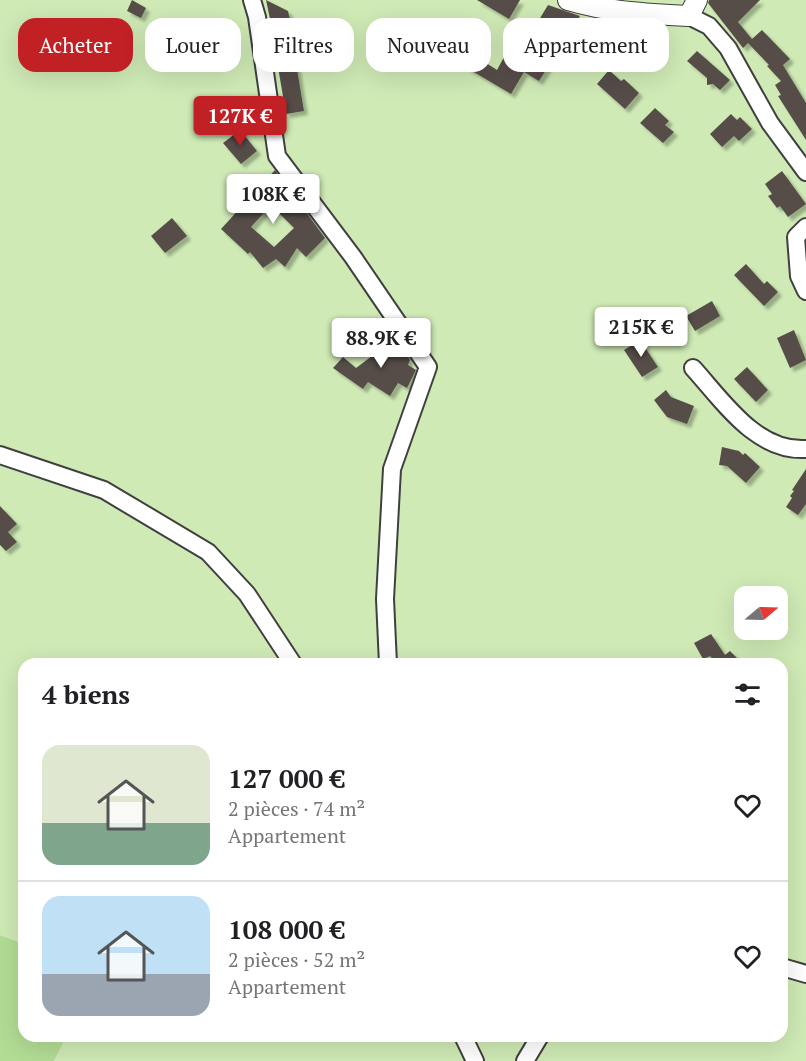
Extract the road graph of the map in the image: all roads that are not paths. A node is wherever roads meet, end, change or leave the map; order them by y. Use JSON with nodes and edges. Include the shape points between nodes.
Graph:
{"nodes":[{"id":1,"x":252,"y":0,"type":"edge"},
{"id":2,"x":568,"y":0,"type":"edge"},
{"id":3,"x":693,"y":8,"type":"edge"},
{"id":4,"x":806,"y":172,"type":"edge"},
{"id":5,"x":806,"y":227,"type":"edge"},
{"id":6,"x":806,"y":291,"type":"edge"},
{"id":7,"x":693,"y":368,"type":"dead end"},
{"id":8,"x":806,"y":449,"type":"edge"},
{"id":9,"x":0,"y":455,"type":"edge"},
{"id":10,"x":289,"y":658,"type":"edge"},
{"id":11,"x":388,"y":658,"type":"edge"},
{"id":12,"x":788,"y":969,"type":"edge"},
{"id":13,"x":806,"y":974,"type":"edge"},
{"id":14,"x":466,"y":1042,"type":"edge"},
{"id":15,"x":536,"y":1042,"type":"edge"},
{"id":16,"x":475,"y":1061,"type":"edge"},
{"id":17,"x":525,"y":1061,"type":"edge"}],
"edges":[{"from":1,"to":11,"type":"street","via":[[277,156],[353,257],[428,367],[392,469],[385,599]]},
{"from":2,"to":3,"type":"street","via":[[638,14]]},
{"from":3,"to":4,"type":"street","via":[[728,48],[770,123]]},
{"from":5,"to":6,"type":"street","via":[[796,237],[799,276]]},
{"from":7,"to":8,"type":"street","via":[[739,420],[775,446]]},
{"from":9,"to":10,"type":"street","via":[[104,490],[208,552],[247,594]]},
{"from":12,"to":13,"type":"street"},
{"from":14,"to":16,"type":"street"},
{"from":15,"to":17,"type":"street"}]}
